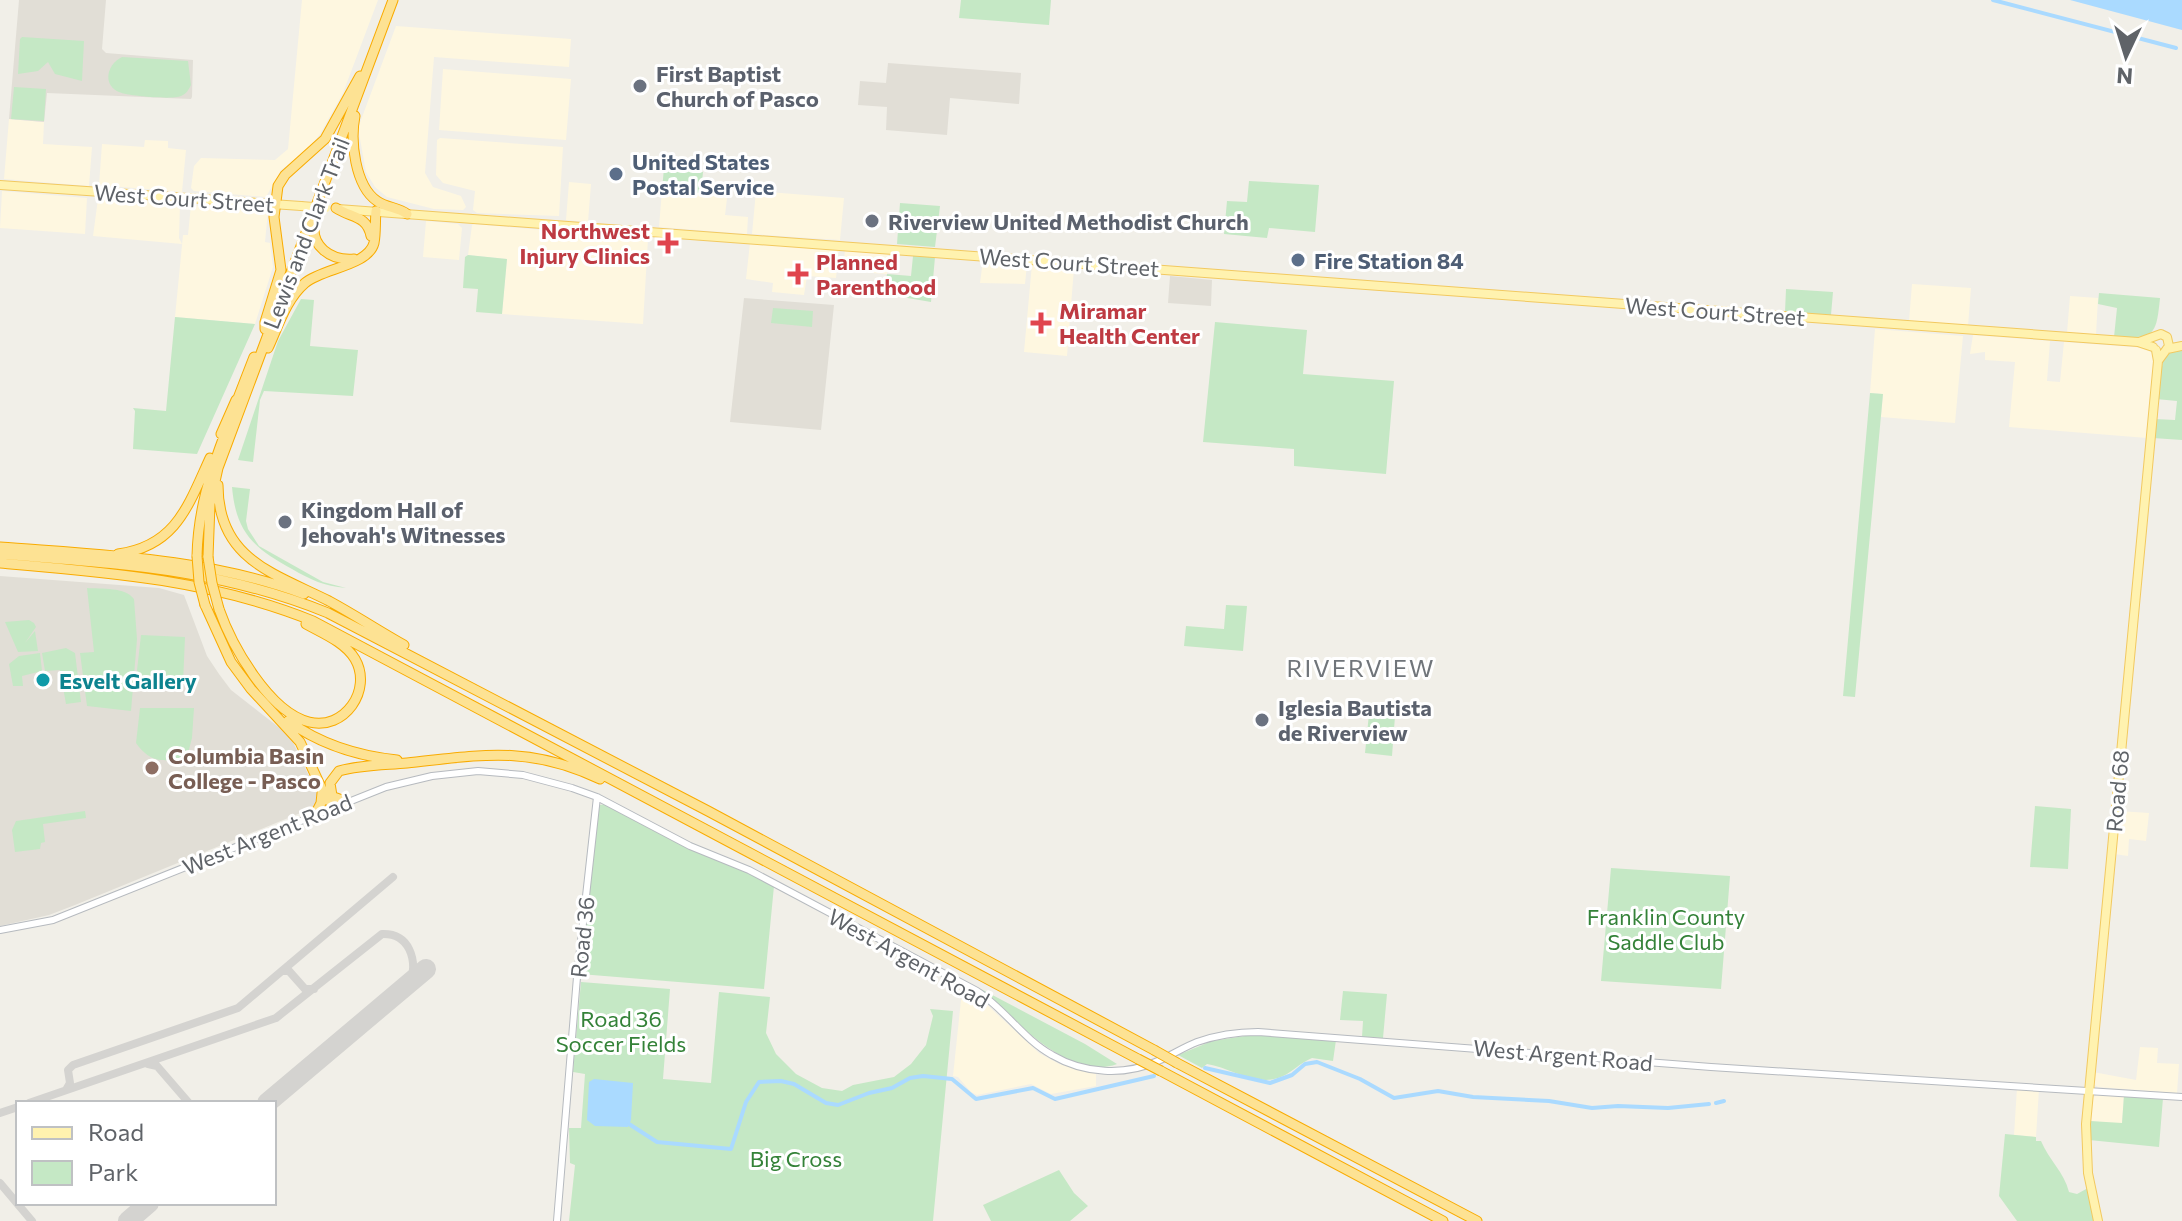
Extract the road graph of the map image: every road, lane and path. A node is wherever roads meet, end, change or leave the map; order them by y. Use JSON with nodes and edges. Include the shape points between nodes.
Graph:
{"nodes":[{"id":1,"x":390,"y":0,"type":"edge"},
{"id":2,"x":360,"y":76,"type":"junction"},
{"id":3,"x":361,"y":88,"type":"junction"},
{"id":4,"x":0,"y":185,"type":"edge"},
{"id":5,"x":274,"y":204,"type":"junction"},
{"id":6,"x":326,"y":209,"type":"junction"},
{"id":7,"x":376,"y":211,"type":"junction"},
{"id":8,"x":407,"y":214,"type":"junction"},
{"id":9,"x":265,"y":329,"type":"junction"},
{"id":10,"x":2161,"y":346,"type":"junction"},
{"id":11,"x":2181,"y":346,"type":"edge"},
{"id":12,"x":256,"y":368,"type":"junction"},
{"id":13,"x":242,"y":387,"type":"junction"},
{"id":14,"x":220,"y":465,"type":"junction"},
{"id":15,"x":0,"y":546,"type":"edge"},
{"id":16,"x":0,"y":554,"type":"edge"},
{"id":17,"x":95,"y":555,"type":"junction"},
{"id":18,"x":0,"y":566,"type":"edge"},
{"id":19,"x":263,"y":602,"type":"junction"},
{"id":20,"x":348,"y":612,"type":"junction"},
{"id":21,"x":492,"y":698,"type":"junction"},
{"id":22,"x":266,"y":704,"type":"junction"},
{"id":23,"x":433,"y":759,"type":"junction"},
{"id":24,"x":322,"y":789,"type":"junction"},
{"id":25,"x":331,"y":796,"type":"junction"},
{"id":26,"x":597,"y":797,"type":"junction"},
{"id":27,"x":347,"y":802,"type":"junction"},
{"id":28,"x":331,"y":809,"type":"junction"},
{"id":29,"x":315,"y":815,"type":"junction"},
{"id":30,"x":739,"y":846,"type":"junction"},
{"id":31,"x":0,"y":930,"type":"edge"},
{"id":32,"x":2089,"y":1090,"type":"junction"},
{"id":33,"x":2182,"y":1097,"type":"edge"},
{"id":34,"x":557,"y":1221,"type":"edge"},
{"id":35,"x":1443,"y":1221,"type":"edge"},
{"id":36,"x":1477,"y":1221,"type":"edge"},
{"id":37,"x":2098,"y":1221,"type":"edge"}],
"edges":[{"from":1,"to":2,"type":"highway","name":"Lewis and Clark Trail"},
{"from":1,"to":3,"type":"highway","name":"Lewis and Clark Trail"},
{"from":2,"to":5,"type":"highway","via":[[325,139],[282,178]]},
{"from":2,"to":9,"type":"highway","name":"Lewis and Clark Trail"},
{"from":3,"to":6,"type":"highway","name":"Lewis and Clark Trail"},
{"from":3,"to":8,"type":"highway","via":[[353,137],[363,183],[375,200]]},
{"from":4,"to":5,"type":"main road","name":"West Court Street"},
{"from":5,"to":6,"type":"main road","name":"West Court Street","bridge":true},
{"from":5,"to":9,"type":"highway","via":[[281,270]]},
{"from":6,"to":6,"type":"highway","via":[[362,219],[369,228],[370,245],[358,257],[340,258],[320,247],[313,236]]},
{"from":6,"to":7,"type":"main road","name":"West Court Street"},
{"from":6,"to":12,"type":"highway","name":"Lewis and Clark Trail"},
{"from":7,"to":8,"type":"main road","name":"West Court Street"},
{"from":7,"to":12,"type":"highway","via":[[369,252],[319,273],[301,287]]},
{"from":8,"to":10,"type":"main road","name":"West Court Street"},
{"from":9,"to":13,"type":"highway","name":"Lewis and Clark Trail"},
{"from":10,"to":11,"type":"main road"},
{"from":10,"to":32,"type":"main road","name":"Road 68"},
{"from":12,"to":14,"type":"highway","name":"Lewis and Clark Trail"},
{"from":13,"to":17,"type":"highway","via":[[177,523],[141,549]]},
{"from":13,"to":22,"type":"highway","bridge":true,"via":[[204,494],[197,556],[205,605],[231,662]]},
{"from":14,"to":19,"type":"highway","bridge":true,"via":[[210,504],[208,557],[219,609],[234,646],[289,712],[312,723],[347,713],[361,688],[354,658],[341,644]]},
{"from":14,"to":20,"type":"highway","via":[[220,510],[241,551],[264,570]]},
{"from":15,"to":17,"type":"highway"},
{"from":16,"to":21,"type":"highway","via":[[177,570],[262,589],[344,620]]},
{"from":17,"to":20,"type":"highway","via":[[235,572]]},
{"from":18,"to":19,"type":"highway","via":[[115,573]]},
{"from":19,"to":30,"type":"highway","via":[[337,632]]},
{"from":20,"to":21,"type":"highway"},
{"from":21,"to":36,"type":"highway","bridge":true},
{"from":22,"to":23,"type":"highway","via":[[302,731],[352,752]]},
{"from":22,"to":24,"type":"highway","via":[[300,742]]},
{"from":23,"to":25,"type":"highway","via":[[339,771],[330,783]]},
{"from":23,"to":30,"type":"highway","via":[[505,753],[557,762]]},
{"from":24,"to":28,"type":"highway"},
{"from":24,"to":29,"type":"highway"},
{"from":25,"to":27,"type":"highway"},
{"from":25,"to":28,"type":"highway"},
{"from":26,"to":27,"type":"main road","name":"West Argent Road","via":[[535,777],[478,771],[410,780]]},
{"from":26,"to":32,"type":"main road","name":"West Argent Road","via":[[962,983],[993,1003],[1042,1049],[1090,1069],[1138,1068],[1209,1039],[1258,1032]]},
{"from":26,"to":34,"type":"main road","name":"Road 36"},
{"from":27,"to":28,"type":"main road","name":"West Argent Road"},
{"from":28,"to":29,"type":"main road","name":"West Argent Road"},
{"from":29,"to":31,"type":"main road","name":"West Argent Road","via":[[53,920]]},
{"from":30,"to":35,"type":"highway","bridge":true},
{"from":32,"to":33,"type":"main road","name":"West Argent Road"},
{"from":32,"to":37,"type":"main road","name":"Road 68","via":[[2086,1157]]}]}
